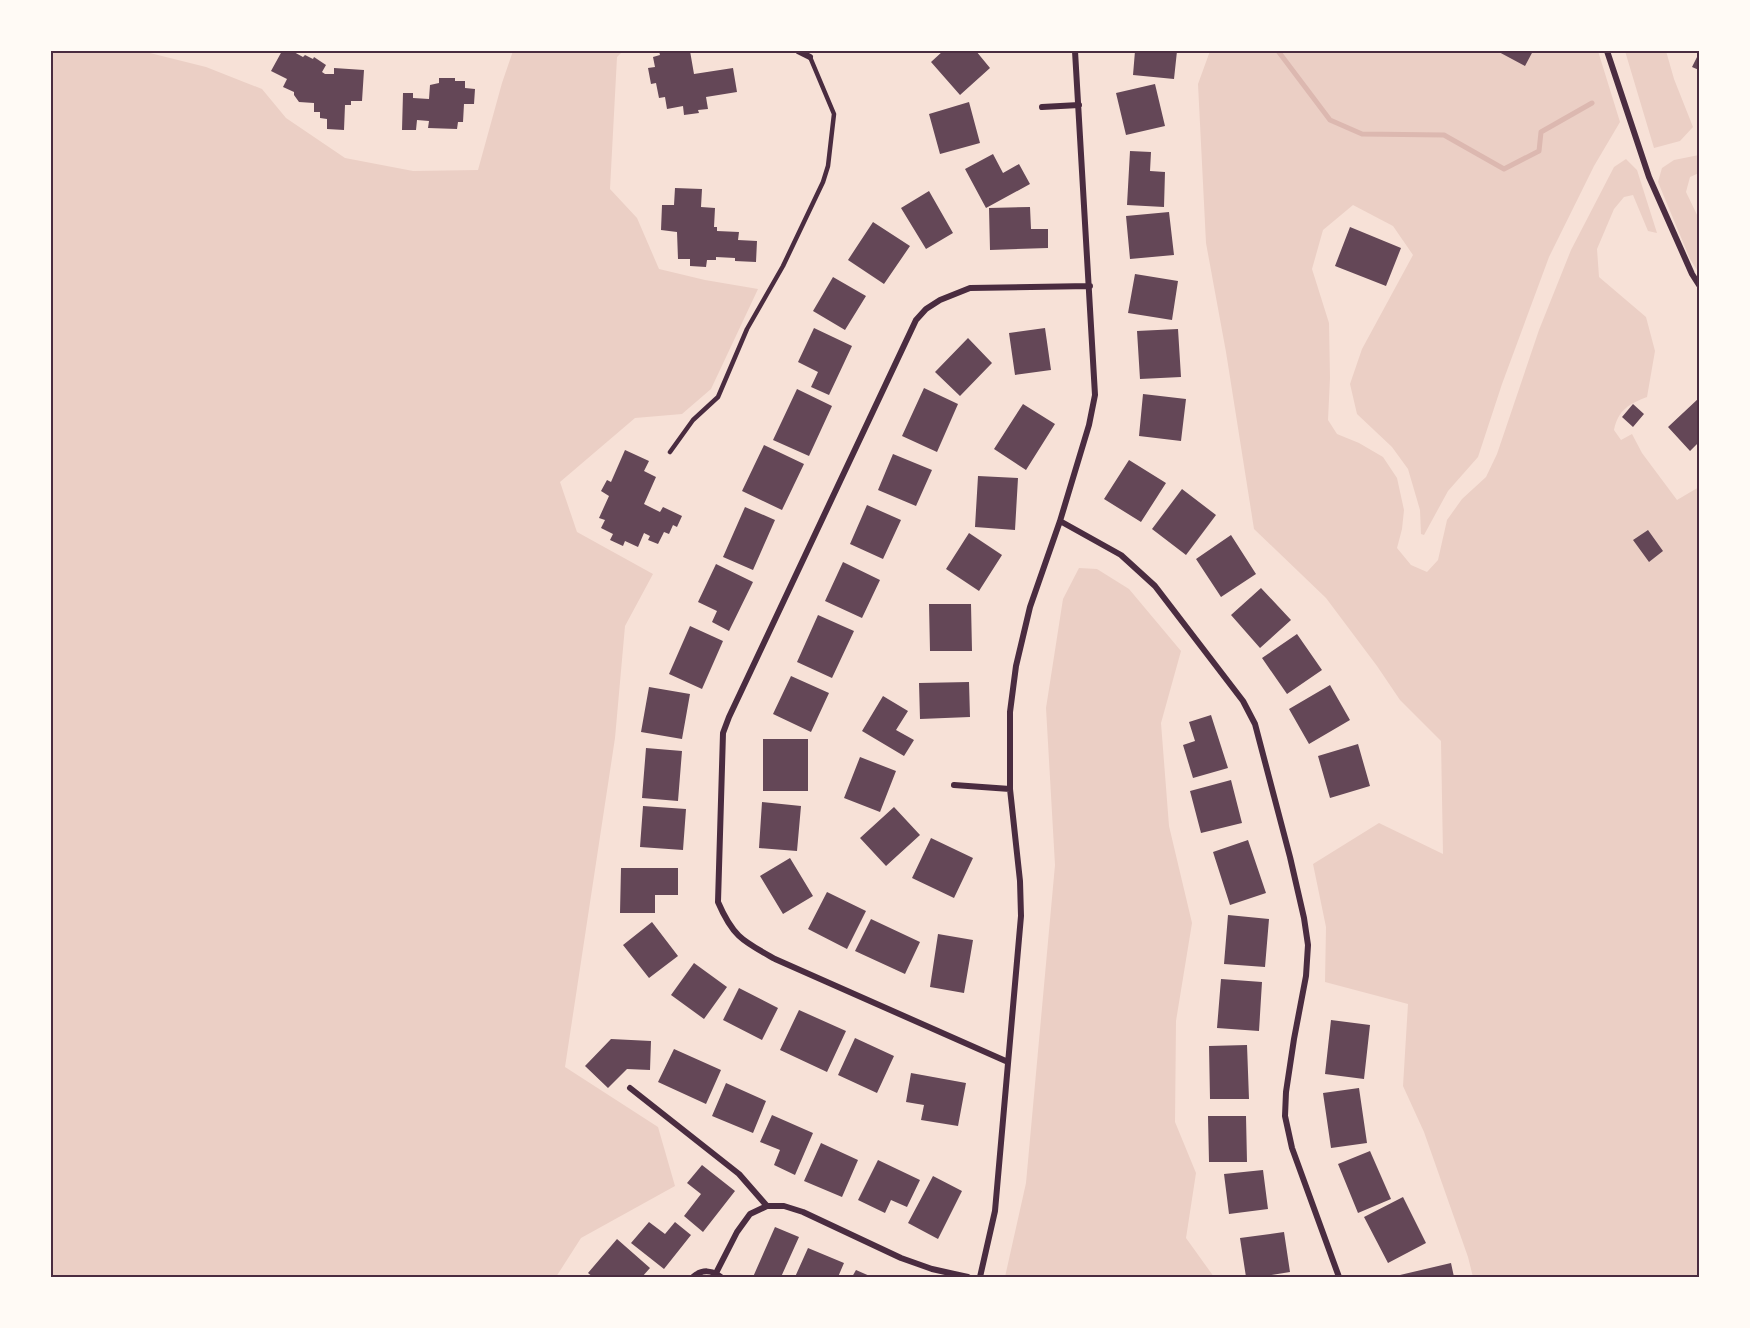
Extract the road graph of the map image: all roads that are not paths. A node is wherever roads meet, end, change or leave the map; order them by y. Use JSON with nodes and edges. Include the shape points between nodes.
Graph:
{"nodes":[{"id":1,"x":798,"y":51,"type":"edge"},
{"id":2,"x":1075,"y":51,"type":"edge"},
{"id":3,"x":1607,"y":51,"type":"edge"},
{"id":4,"x":810,"y":57,"type":"joint"},
{"id":5,"x":1079,"y":105,"type":"junction"},
{"id":6,"x":1042,"y":107,"type":"dead end"},
{"id":7,"x":1699,"y":285,"type":"edge"},
{"id":8,"x":1090,"y":286,"type":"junction"},
{"id":9,"x":670,"y":452,"type":"dead end"},
{"id":10,"x":1060,"y":521,"type":"junction"},
{"id":11,"x":954,"y":785,"type":"dead end"},
{"id":12,"x":1010,"y":789,"type":"junction"},
{"id":13,"x":1008,"y":1062,"type":"junction"},
{"id":14,"x":630,"y":1088,"type":"dead end"},
{"id":15,"x":767,"y":1206,"type":"junction"},
{"id":16,"x":718,"y":1275,"type":"edge"},
{"id":17,"x":693,"y":1277,"type":"edge"},
{"id":18,"x":968,"y":1277,"type":"edge"},
{"id":19,"x":980,"y":1277,"type":"edge"},
{"id":20,"x":1339,"y":1277,"type":"edge"}],
"edges":[{"from":1,"to":4,"type":"street"},
{"from":2,"to":5,"type":"street"},
{"from":3,"to":7,"type":"street","via":[[1649,177]]},
{"from":4,"to":9,"type":"lane","via":[[834,114],[824,182],[747,329],[718,397],[693,420]]},
{"from":5,"to":6,"type":"street"},
{"from":5,"to":8,"type":"street"},
{"from":8,"to":10,"type":"street","via":[[1095,395]]},
{"from":8,"to":13,"type":"street","via":[[970,288],[940,300],[916,320],[723,732],[718,902],[727,923],[744,941],[775,959]]},
{"from":10,"to":12,"type":"street","via":[[1030,607],[1016,666],[1010,712]]},
{"from":10,"to":20,"type":"street","via":[[1121,555],[1155,586],[1243,701],[1255,724],[1290,857],[1308,945],[1285,1116],[1292,1148]]},
{"from":11,"to":12,"type":"street"},
{"from":12,"to":13,"type":"street","via":[[1021,916]]},
{"from":13,"to":19,"type":"street","via":[[995,1211]]},
{"from":14,"to":15,"type":"street","via":[[739,1174]]},
{"from":15,"to":16,"type":"street","via":[[750,1214],[737,1232]]},
{"from":15,"to":18,"type":"street","via":[[802,1212],[901,1258]]},
{"from":16,"to":17,"type":"street","via":[[702,1272]]}]}
